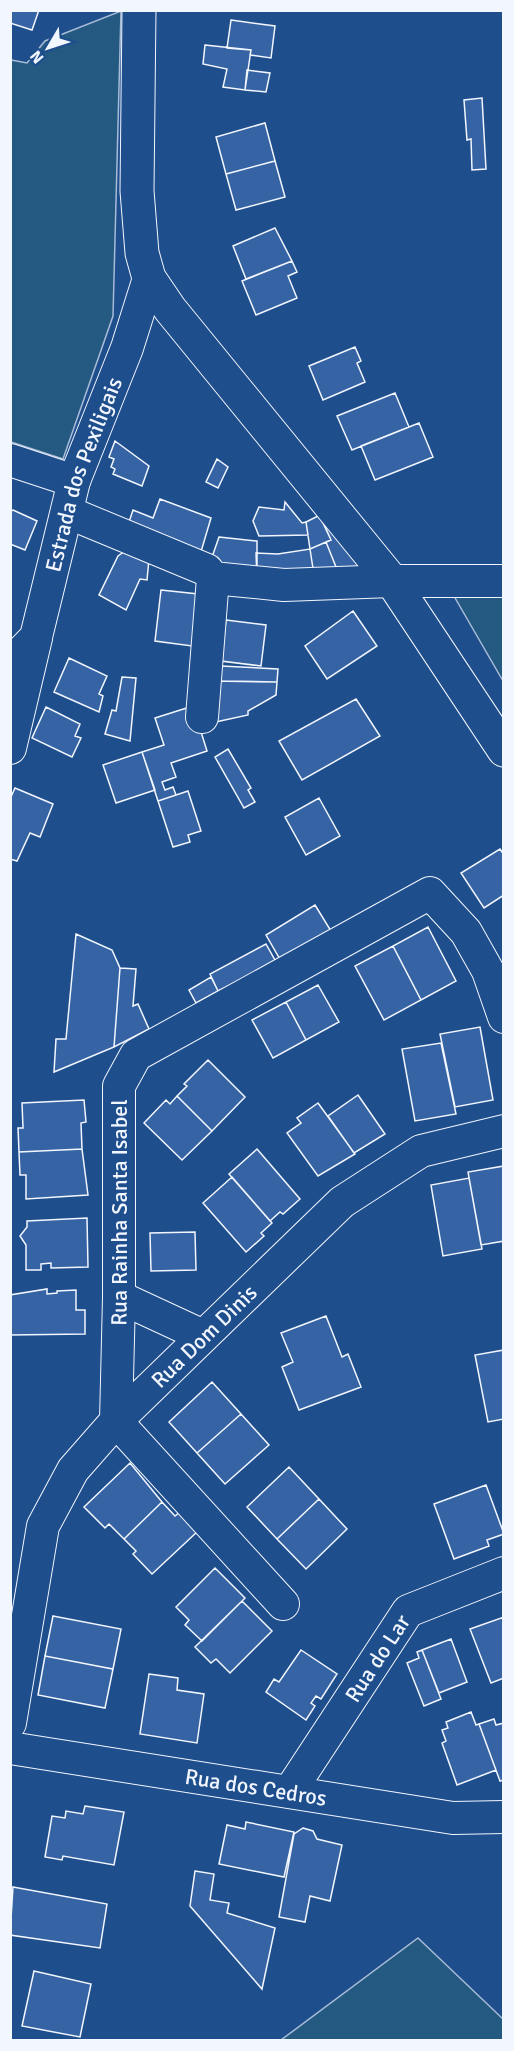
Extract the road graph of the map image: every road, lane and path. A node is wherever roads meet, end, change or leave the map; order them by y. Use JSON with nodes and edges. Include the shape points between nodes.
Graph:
{"nodes":[{"id":1,"x":139,"y":10,"type":"edge"},
{"id":2,"x":149,"y":278,"type":"junction"},
{"id":3,"x":10,"y":459,"type":"edge"},
{"id":4,"x":74,"y":481,"type":"junction"},
{"id":5,"x":67,"y":512,"type":"junction"},
{"id":6,"x":213,"y":578,"type":"junction"},
{"id":7,"x":504,"y":580,"type":"edge"},
{"id":8,"x":392,"y":581,"type":"junction"},
{"id":9,"x":36,"y":638,"type":"junction"},
{"id":10,"x":10,"y":664,"type":"edge"},
{"id":11,"x":202,"y":717,"type":"dead end"},
{"id":12,"x":11,"y":747,"type":"edge"},
{"id":13,"x":504,"y":750,"type":"edge"},
{"id":14,"x":504,"y":1017,"type":"edge"},
{"id":15,"x":504,"y":1131,"type":"edge"},
{"id":16,"x":119,"y":1297,"type":"junction"},
{"id":17,"x":201,"y":1335,"type":"junction"},
{"id":18,"x":116,"y":1421,"type":"junction"},
{"id":19,"x":504,"y":1573,"type":"edge"},
{"id":20,"x":282,"y":1604,"type":"dead end"},
{"id":21,"x":10,"y":1723,"type":"edge"},
{"id":22,"x":10,"y":1748,"type":"edge"},
{"id":23,"x":290,"y":1791,"type":"junction"},
{"id":24,"x":504,"y":1817,"type":"edge"}],
"edges":[{"from":1,"to":2,"type":"main road","via":[[137,191],[142,253]]},
{"from":2,"to":4,"type":"street","name":"Estrada dos Pexiligais","via":[[127,348]]},
{"from":2,"to":8,"type":"main road","via":[[170,309]]},
{"from":3,"to":4,"type":"street"},
{"from":4,"to":5,"type":"street","name":"Estrada dos Pexiligais"},
{"from":5,"to":6,"type":"street","via":[[207,570]]},
{"from":5,"to":9,"type":"street","name":"Estrada dos Pexiligais"},
{"from":6,"to":8,"type":"street","via":[[284,585]]},
{"from":6,"to":11,"type":"street"},
{"from":7,"to":8,"type":"street"},
{"from":8,"to":13,"type":"main road"},
{"from":9,"to":10,"type":"street"},
{"from":9,"to":12,"type":"street","name":"Estrada dos Pexiligais"},
{"from":14,"to":16,"type":"street","name":"Rua Rainha Santa Isabel","via":[[489,972],[466,932],[430,893],[136,1055],[119,1086]]},
{"from":15,"to":17,"type":"street","name":"Rua Dom Dinis","via":[[421,1151],[342,1202]]},
{"from":16,"to":17,"type":"street"},
{"from":16,"to":18,"type":"street","name":"Rua Rainha Santa Isabel"},
{"from":17,"to":18,"type":"street","name":"Rua Dom Dinis"},
{"from":18,"to":20,"type":"street"},
{"from":18,"to":21,"type":"street","via":[[73,1470],[44,1526]]},
{"from":19,"to":23,"type":"street","name":"Rua do Lar","via":[[408,1611]]},
{"from":22,"to":23,"type":"street","name":"Rua dos Cedros"},
{"from":23,"to":24,"type":"street","name":"Rua dos Cedros","via":[[453,1818]]}]}
